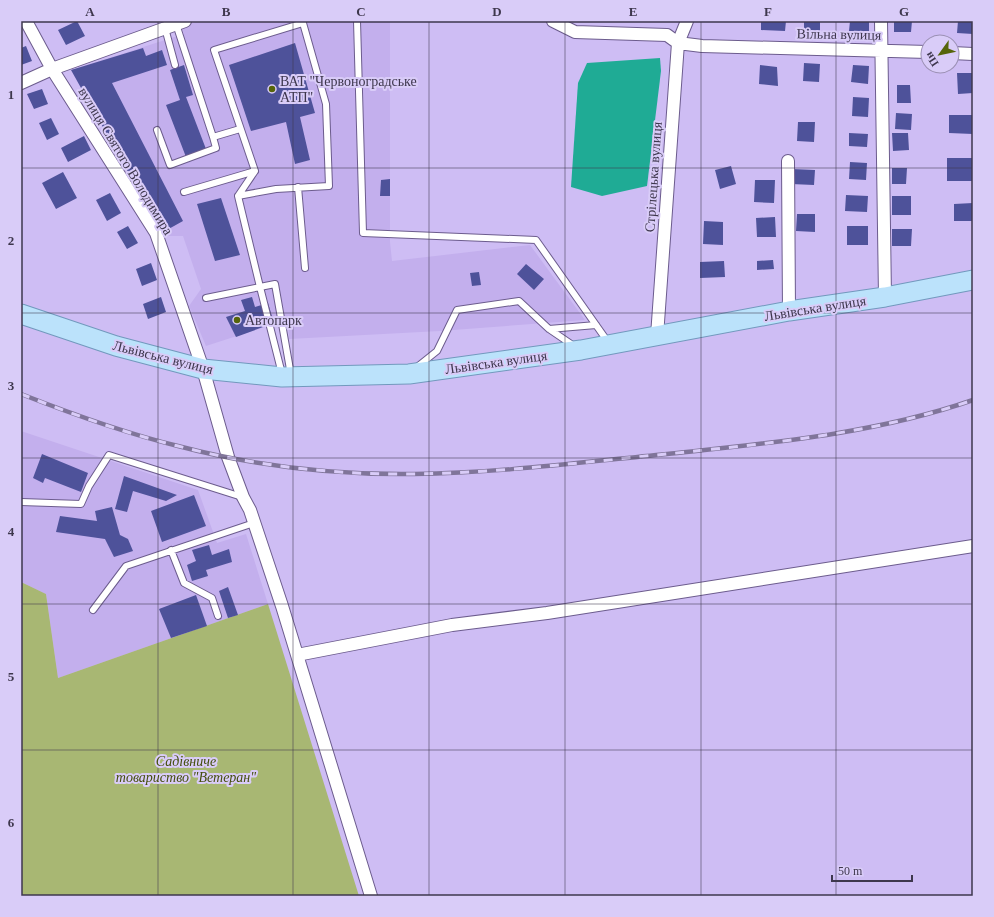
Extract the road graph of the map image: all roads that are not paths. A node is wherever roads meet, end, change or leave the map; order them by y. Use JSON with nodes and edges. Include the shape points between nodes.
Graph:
{"nodes":[{"id":1,"x":26,"y":21,"type":"edge"},
{"id":2,"x":357,"y":21,"type":"edge"},
{"id":3,"x":553,"y":21,"type":"edge"},
{"id":4,"x":687,"y":21,"type":"edge"},
{"id":5,"x":881,"y":21,"type":"edge"},
{"id":6,"x":175,"y":24,"type":"edge"},
{"id":7,"x":149,"y":27,"type":"edge"},
{"id":8,"x":678,"y":43,"type":"junction"},
{"id":9,"x":881,"y":49,"type":"junction"},
{"id":10,"x":920,"y":51,"type":"edge"},
{"id":11,"x":960,"y":53,"type":"edge"},
{"id":12,"x":973,"y":54,"type":"edge"},
{"id":13,"x":175,"y":65,"type":"dead end"},
{"id":14,"x":52,"y":69,"type":"junction"},
{"id":15,"x":21,"y":83,"type":"edge"},
{"id":16,"x":240,"y":129,"type":"junction"},
{"id":17,"x":157,"y":130,"type":"dead end"},
{"id":18,"x":213,"y":137,"type":"junction"},
{"id":19,"x":788,"y":161,"type":"dead end"},
{"id":20,"x":255,"y":171,"type":"junction"},
{"id":21,"x":298,"y":187,"type":"junction"},
{"id":22,"x":184,"y":192,"type":"dead end"},
{"id":23,"x":238,"y":196,"type":"junction"},
{"id":24,"x":305,"y":268,"type":"dead end"},
{"id":25,"x":973,"y":280,"type":"edge"},
{"id":26,"x":260,"y":287,"type":"junction"},
{"id":27,"x":885,"y":297,"type":"junction"},
{"id":28,"x":206,"y":298,"type":"dead end"},
{"id":29,"x":789,"y":311,"type":"junction"},
{"id":30,"x":21,"y":314,"type":"edge"},
{"id":31,"x":596,"y":325,"type":"junction"},
{"id":32,"x":549,"y":329,"type":"junction"},
{"id":33,"x":657,"y":336,"type":"junction"},
{"id":34,"x":610,"y":345,"type":"junction"},
{"id":35,"x":581,"y":350,"type":"junction"},
{"id":36,"x":203,"y":369,"type":"junction"},
{"id":37,"x":409,"y":374,"type":"junction"},
{"id":38,"x":287,"y":377,"type":"junction"},
{"id":39,"x":243,"y":497,"type":"junction"},
{"id":40,"x":21,"y":502,"type":"edge"},
{"id":41,"x":254,"y":523,"type":"junction"},
{"id":42,"x":973,"y":546,"type":"edge"},
{"id":43,"x":171,"y":550,"type":"junction"},
{"id":44,"x":93,"y":610,"type":"dead end"},
{"id":45,"x":218,"y":616,"type":"dead end"},
{"id":46,"x":297,"y":655,"type":"junction"},
{"id":47,"x":371,"y":896,"type":"edge"}],
"edges":[{"from":1,"to":14,"type":"street","name":"вулиця Святого Володимира"},
{"from":2,"to":31,"type":"lane","via":[[363,233],[536,240]]},
{"from":3,"to":8,"type":"street","name":"Вільна вулиця","via":[[575,32],[667,35]]},
{"from":4,"to":8,"type":"street","name":"Стрілецька вулиця"},
{"from":5,"to":9,"type":"street"},
{"from":6,"to":7,"type":"street"},
{"from":6,"to":13,"type":"lane"},
{"from":6,"to":18,"type":"lane"},
{"from":7,"to":14,"type":"street"},
{"from":8,"to":9,"type":"street","name":"Вільна вулиця","via":[[702,46]]},
{"from":8,"to":33,"type":"street","name":"Стрілецька вулиця"},
{"from":9,"to":10,"type":"street","name":"Вільна вулиця"},
{"from":9,"to":27,"type":"street"},
{"from":11,"to":12,"type":"street"},
{"from":14,"to":15,"type":"street"},
{"from":14,"to":36,"type":"street","name":"вулиця Святого Володимира","via":[[156,233]]},
{"from":16,"to":18,"type":"lane"},
{"from":16,"to":20,"type":"lane"},
{"from":16,"to":21,"type":"lane","via":[[214,50],[303,23],[326,104],[329,186]]},
{"from":17,"to":18,"type":"lane","via":[[170,165],[216,148]]},
{"from":19,"to":29,"type":"street"},
{"from":20,"to":22,"type":"lane"},
{"from":20,"to":23,"type":"lane"},
{"from":21,"to":23,"type":"lane"},
{"from":21,"to":24,"type":"lane"},
{"from":23,"to":26,"type":"lane"},
{"from":25,"to":27,"type":"main road","name":"Львівська вулиця"},
{"from":26,"to":28,"type":"lane"},
{"from":26,"to":38,"type":"lane"},
{"from":26,"to":38,"type":"lane","via":[[275,284]]},
{"from":27,"to":29,"type":"main road","name":"Львівська вулиця"},
{"from":29,"to":33,"type":"main road","name":"Львівська вулиця"},
{"from":30,"to":36,"type":"main road","name":"Львівська вулиця","via":[[116,346]]},
{"from":31,"to":32,"type":"lane"},
{"from":31,"to":34,"type":"lane"},
{"from":32,"to":35,"type":"lane"},
{"from":32,"to":37,"type":"lane","via":[[519,301],[457,310],[437,351]]},
{"from":33,"to":34,"type":"main road","name":"Львівська вулиця"},
{"from":34,"to":35,"type":"main road","name":"Львівська вулиця"},
{"from":35,"to":37,"type":"main road","name":"Львівська вулиця"},
{"from":36,"to":38,"type":"main road","name":"Львівська вулиця"},
{"from":36,"to":39,"type":"street","name":"вулиця Святого Володимира","via":[[228,457]]},
{"from":37,"to":38,"type":"main road","name":"Львівська вулиця"},
{"from":39,"to":40,"type":"lane","via":[[109,455],[81,504]]},
{"from":39,"to":41,"type":"street","name":"вулиця Святого Володимира"},
{"from":41,"to":43,"type":"lane"},
{"from":41,"to":46,"type":"street","name":"вулиця Святого Володимира"},
{"from":42,"to":46,"type":"street","via":[[547,613],[452,625]]},
{"from":43,"to":44,"type":"lane","via":[[126,566]]},
{"from":43,"to":45,"type":"lane","via":[[184,583],[212,598]]},
{"from":46,"to":47,"type":"street","name":"вулиця Святого Володимира"}]}
